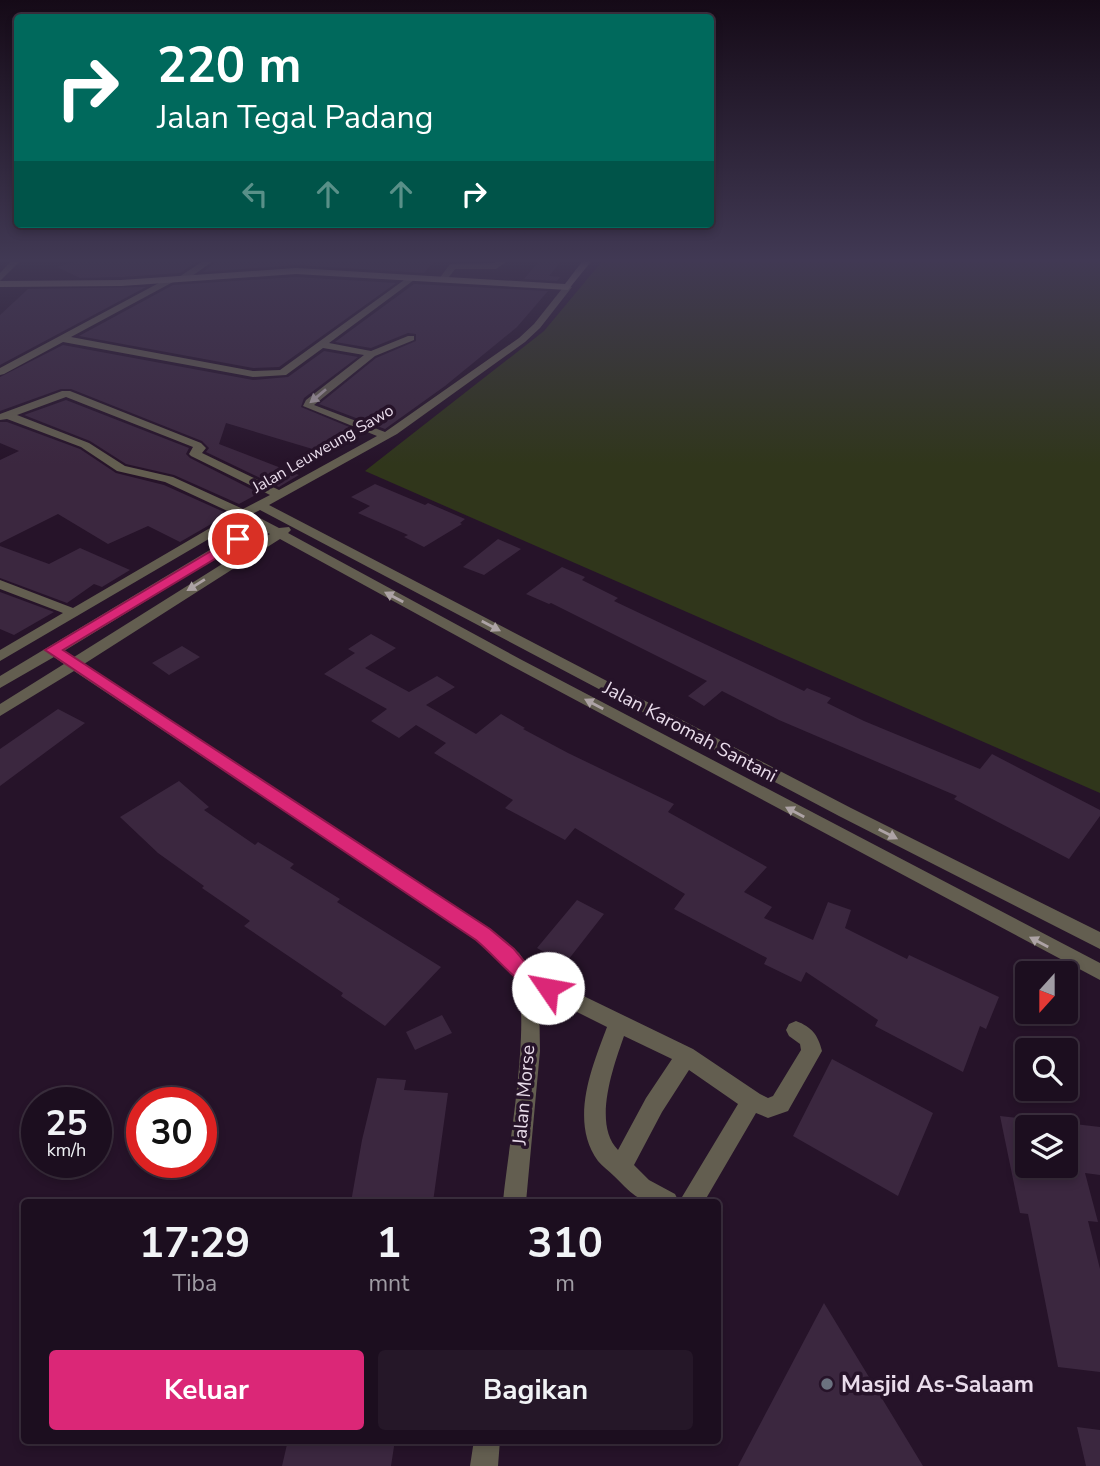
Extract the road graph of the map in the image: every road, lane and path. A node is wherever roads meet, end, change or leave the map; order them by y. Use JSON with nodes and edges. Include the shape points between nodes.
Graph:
{"nodes":[{"id":1,"x":85,"y":327,"type":"edge"},
{"id":2,"x":347,"y":327,"type":"edge"},
{"id":3,"x":535,"y":327,"type":"edge"},
{"id":4,"x":411,"y":338,"type":"dead end"},
{"id":5,"x":64,"y":339,"type":"junction"},
{"id":6,"x":323,"y":345,"type":"junction"},
{"id":7,"x":372,"y":354,"type":"junction"},
{"id":8,"x":0,"y":372,"type":"edge"},
{"id":9,"x":3,"y":416,"type":"edge"},
{"id":10,"x":386,"y":436,"type":"junction"},
{"id":11,"x":278,"y":494,"type":"junction"},
{"id":12,"x":260,"y":505,"type":"junction"},
{"id":13,"x":243,"y":514,"type":"junction"},
{"id":14,"x":296,"y":523,"type":"junction"},
{"id":15,"x":261,"y":525,"type":"junction"},
{"id":16,"x":278,"y":534,"type":"junction"},
{"id":17,"x":0,"y":584,"type":"edge"},
{"id":18,"x":74,"y":613,"type":"junction"},
{"id":19,"x":535,"y":649,"type":"junction"},
{"id":20,"x":53,"y":650,"type":"junction"},
{"id":21,"x":0,"y":656,"type":"edge"},
{"id":22,"x":515,"y":662,"type":"junction"},
{"id":23,"x":70,"y":664,"type":"junction"},
{"id":24,"x":0,"y":684,"type":"edge"},
{"id":25,"x":0,"y":710,"type":"edge"},
{"id":26,"x":845,"y":812,"type":"junction"},
{"id":27,"x":829,"y":830,"type":"junction"},
{"id":28,"x":1100,"y":941,"type":"edge"},
{"id":29,"x":1100,"y":972,"type":"edge"},
{"id":30,"x":525,"y":977,"type":"junction"},
{"id":31,"x":618,"y":1023,"type":"junction"},
{"id":32,"x":796,"y":1030,"type":"dead end"},
{"id":33,"x":686,"y":1056,"type":"junction"},
{"id":34,"x":752,"y":1101,"type":"junction"},
{"id":35,"x":621,"y":1167,"type":"junction"},
{"id":36,"x":514,"y":1199,"type":"edge"},
{"id":37,"x":662,"y":1199,"type":"edge"},
{"id":38,"x":693,"y":1199,"type":"edge"},
{"id":39,"x":487,"y":1444,"type":"edge"},
{"id":40,"x":484,"y":1466,"type":"edge"}],
"edges":[{"from":1,"to":5,"type":"street"},
{"from":2,"to":6,"type":"street"},
{"from":3,"to":10,"type":"street","name":"Jalan Leuweung Sawo"},
{"from":4,"to":7,"type":"street"},
{"from":5,"to":6,"type":"street","via":[[262,375],[282,373]]},
{"from":5,"to":8,"type":"street"},
{"from":6,"to":7,"type":"street"},
{"from":7,"to":10,"type":"street","one_way":true,"via":[[308,406]]},
{"from":9,"to":11,"type":"street","via":[[66,393],[197,445],[200,448],[195,454]]},
{"from":9,"to":13,"type":"street","name":"Jalan Karomah Santani","via":[[85,445],[121,469],[169,479]]},
{"from":10,"to":11,"type":"street","name":"Jalan Leuweung Sawo"},
{"from":11,"to":12,"type":"street","name":"Jalan Leuweung Sawo"},
{"from":12,"to":13,"type":"street","name":"Jalan Leuweung Sawo"},
{"from":12,"to":14,"type":"street","name":"Jalan Karomah Santani"},
{"from":13,"to":15,"type":"street","name":"Jalan Karomah Santani"},
{"from":13,"to":18,"type":"street","name":"Jalan Leuweung Sawo"},
{"from":14,"to":16,"type":"street"},
{"from":14,"to":19,"type":"street","name":"Jalan Karomah Santani","one_way":true},
{"from":15,"to":16,"type":"street","name":"Jalan Karomah Santani"},
{"from":15,"to":20,"type":"street"},
{"from":22,"to":16,"type":"street","name":"Jalan Karomah Santani","one_way":true},
{"from":16,"to":23,"type":"street","one_way":true},
{"from":17,"to":18,"type":"street"},
{"from":18,"to":21,"type":"street","name":"Jalan Leuweung Sawo"},
{"from":19,"to":22,"type":"street"},
{"from":19,"to":26,"type":"street","name":"Jalan Karomah Santani"},
{"from":20,"to":23,"type":"street"},
{"from":20,"to":24,"type":"street"},
{"from":27,"to":22,"type":"street","name":"Jalan Karomah Santani","one_way":true},
{"from":23,"to":25,"type":"street"},
{"from":23,"to":30,"type":"street","via":[[483,934]]},
{"from":26,"to":27,"type":"street"},
{"from":26,"to":28,"type":"street","name":"Jalan Karomah Santani","one_way":true},
{"from":29,"to":27,"type":"street","name":"Jalan Karomah Santani","one_way":true},
{"from":30,"to":31,"type":"street"},
{"from":30,"to":36,"type":"street","name":"Jalan Morse","via":[[531,1026]]},
{"from":31,"to":33,"type":"street"},
{"from":31,"to":35,"type":"street","via":[[595,1094],[605,1151]]},
{"from":32,"to":34,"type":"street","via":[[809,1039],[812,1051],[780,1104],[768,1108]]},
{"from":33,"to":34,"type":"street"},
{"from":33,"to":35,"type":"street"},
{"from":34,"to":38,"type":"street"},
{"from":35,"to":37,"type":"street","via":[[642,1188]]},
{"from":39,"to":40,"type":"street"}]}
